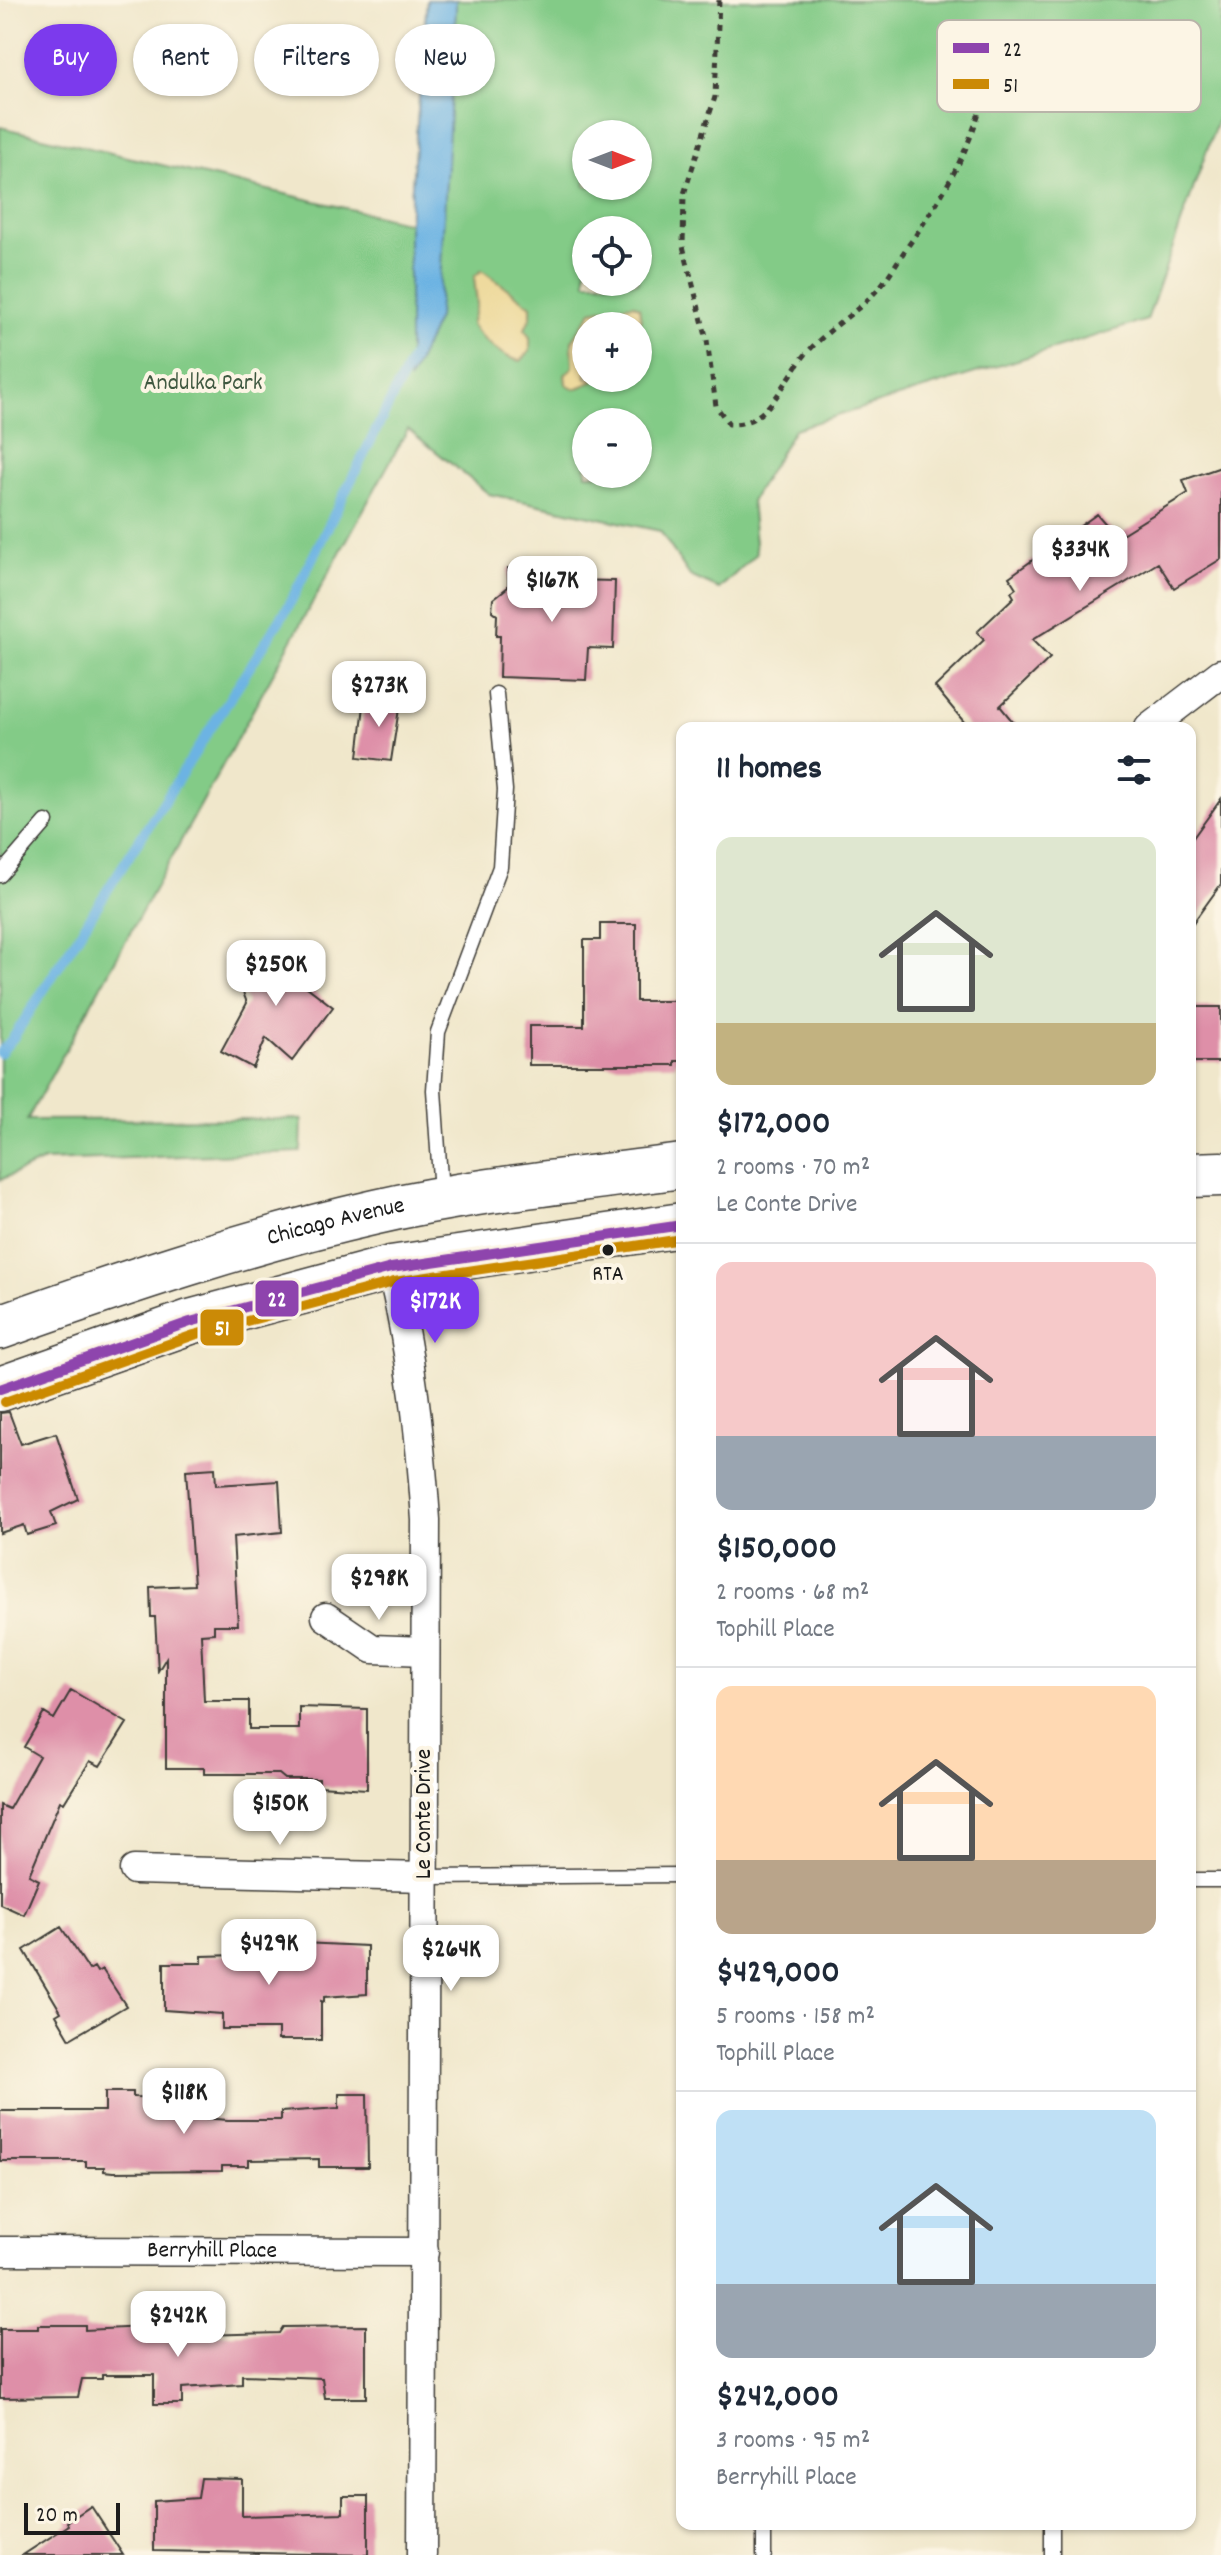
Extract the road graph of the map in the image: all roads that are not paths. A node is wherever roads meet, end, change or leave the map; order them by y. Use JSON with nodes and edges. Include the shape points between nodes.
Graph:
{"nodes":[{"id":1,"x":1221,"y":673,"type":"edge"},
{"id":2,"x":496,"y":694,"type":"dead end"},
{"id":3,"x":1157,"y":722,"type":"edge"},
{"id":4,"x":46,"y":822,"type":"dead end"},
{"id":5,"x":0,"y":875,"type":"edge"},
{"id":6,"x":676,"y":1167,"type":"edge"},
{"id":7,"x":626,"y":1174,"type":"junction"},
{"id":8,"x":1221,"y":1174,"type":"edge"},
{"id":9,"x":1196,"y":1175,"type":"edge"},
{"id":10,"x":442,"y":1200,"type":"junction"},
{"id":11,"x":676,"y":1226,"type":"edge"},
{"id":12,"x":290,"y":1233,"type":"junction"},
{"id":13,"x":391,"y":1268,"type":"junction"},
{"id":14,"x":0,"y":1327,"type":"edge"},
{"id":15,"x":0,"y":1389,"type":"edge"},
{"id":16,"x":326,"y":1617,"type":"dead end"},
{"id":17,"x":425,"y":1651,"type":"junction"},
{"id":18,"x":134,"y":1870,"type":"dead end"},
{"id":19,"x":676,"y":1875,"type":"edge"},
{"id":20,"x":426,"y":1877,"type":"junction"},
{"id":21,"x":1196,"y":1880,"type":"edge"},
{"id":22,"x":1221,"y":1880,"type":"edge"},
{"id":23,"x":0,"y":2251,"type":"edge"},
{"id":24,"x":424,"y":2252,"type":"junction"},
{"id":25,"x":764,"y":2530,"type":"edge"},
{"id":26,"x":1052,"y":2530,"type":"edge"},
{"id":27,"x":422,"y":2555,"type":"edge"},
{"id":28,"x":764,"y":2555,"type":"edge"},
{"id":29,"x":1052,"y":2555,"type":"edge"}],
"edges":[{"from":1,"to":3,"type":"street"},
{"from":2,"to":10,"type":"lane","via":[[505,790],[500,867],[438,1032],[434,1090]]},
{"from":4,"to":5,"type":"lane"},
{"from":6,"to":7,"type":"main road","name":"Chicago Avenue"},
{"from":7,"to":10,"type":"main road","name":"Chicago Avenue"},
{"from":7,"to":13,"type":"main road","via":[[603,1197],[425,1225],[400,1241]]},
{"from":8,"to":9,"type":"main road"},
{"from":10,"to":12,"type":"main road","name":"Chicago Avenue"},
{"from":11,"to":13,"type":"main road"},
{"from":12,"to":13,"type":"main road","via":[[363,1254]]},
{"from":12,"to":14,"type":"main road","name":"Chicago Avenue","via":[[169,1267]]},
{"from":13,"to":15,"type":"main road","via":[[190,1322]]},
{"from":13,"to":17,"type":"street","name":"Le Conte Drive","via":[[409,1347],[420,1433],[426,1520]]},
{"from":16,"to":17,"type":"street","via":[[373,1649]]},
{"from":17,"to":20,"type":"street","name":"Le Conte Drive"},
{"from":18,"to":20,"type":"street"},
{"from":19,"to":20,"type":"lane"},
{"from":20,"to":24,"type":"street","name":"Le Conte Drive"},
{"from":21,"to":22,"type":"lane"},
{"from":23,"to":24,"type":"street","name":"Berryhill Place"},
{"from":24,"to":27,"type":"street","name":"Le Conte Drive"},
{"from":25,"to":28,"type":"lane"},
{"from":26,"to":29,"type":"lane"}]}
